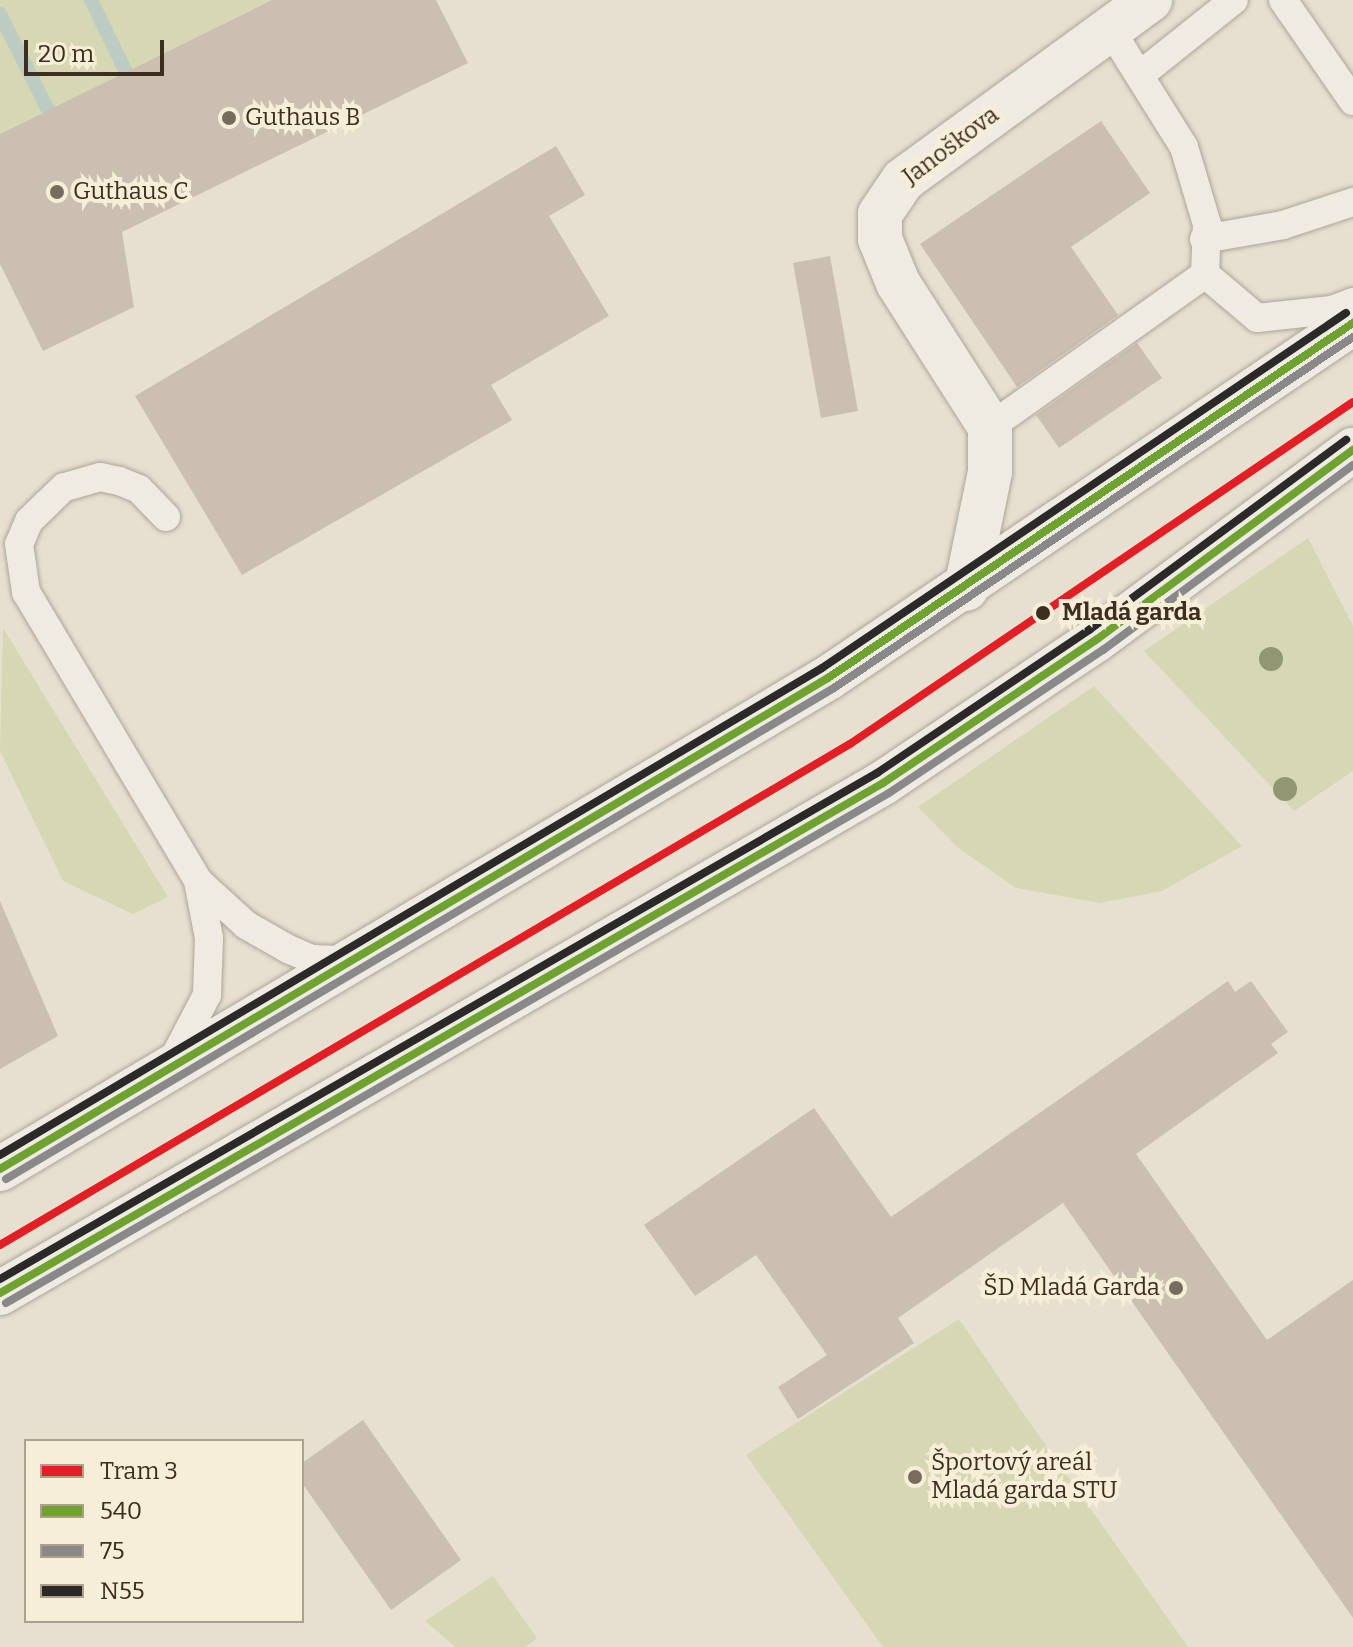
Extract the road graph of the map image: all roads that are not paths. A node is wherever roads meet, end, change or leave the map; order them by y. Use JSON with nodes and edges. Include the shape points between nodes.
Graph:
{"nodes":[{"id":1,"x":1150,"y":0,"type":"edge"},
{"id":2,"x":1234,"y":0,"type":"edge"},
{"id":3,"x":1283,"y":0,"type":"edge"},
{"id":4,"x":1110,"y":29,"type":"junction"},
{"id":5,"x":1140,"y":75,"type":"junction"},
{"id":6,"x":1353,"y":101,"type":"edge"},
{"id":7,"x":1353,"y":202,"type":"edge"},
{"id":8,"x":1204,"y":239,"type":"junction"},
{"id":9,"x":1205,"y":274,"type":"junction"},
{"id":10,"x":1353,"y":302,"type":"edge"},
{"id":11,"x":1353,"y":323,"type":"edge"},
{"id":12,"x":990,"y":427,"type":"junction"},
{"id":13,"x":1353,"y":450,"type":"edge"},
{"id":14,"x":166,"y":517,"type":"dead end"},
{"id":15,"x":966,"y":589,"type":"junction"},
{"id":16,"x":198,"y":881,"type":"junction"},
{"id":17,"x":355,"y":962,"type":"junction"},
{"id":18,"x":164,"y":1074,"type":"junction"},
{"id":19,"x":0,"y":1169,"type":"edge"},
{"id":20,"x":0,"y":1293,"type":"edge"}],
"edges":[{"from":1,"to":4,"type":"main road","name":"Janoškova"},
{"from":2,"to":5,"type":"lane"},
{"from":3,"to":6,"type":"lane"},
{"from":4,"to":5,"type":"lane"},
{"from":4,"to":12,"type":"main road","name":"Janoškova","via":[[903,180],[880,214],[880,239],[898,283]]},
{"from":5,"to":8,"type":"lane","via":[[1184,147],[1207,224]]},
{"from":7,"to":8,"type":"lane","via":[[1283,225]]},
{"from":8,"to":9,"type":"lane"},
{"from":9,"to":10,"type":"lane","via":[[1257,318],[1332,310]]},
{"from":9,"to":12,"type":"lane"},
{"from":11,"to":15,"type":"main road"},
{"from":12,"to":15,"type":"main road","via":[[990,472]]},
{"from":13,"to":20,"type":"main road","via":[[1096,640],[883,783]]},
{"from":14,"to":16,"type":"lane","via":[[139,489],[100,477],[82,480],[44,502],[29,521],[19,544],[19,570],[26,592]]},
{"from":15,"to":17,"type":"main road"},
{"from":16,"to":17,"type":"lane","via":[[246,925],[288,949],[312,959]]},
{"from":16,"to":18,"type":"lane","via":[[209,938],[207,995],[195,1027]]},
{"from":17,"to":18,"type":"main road"},
{"from":18,"to":19,"type":"main road"}]}
